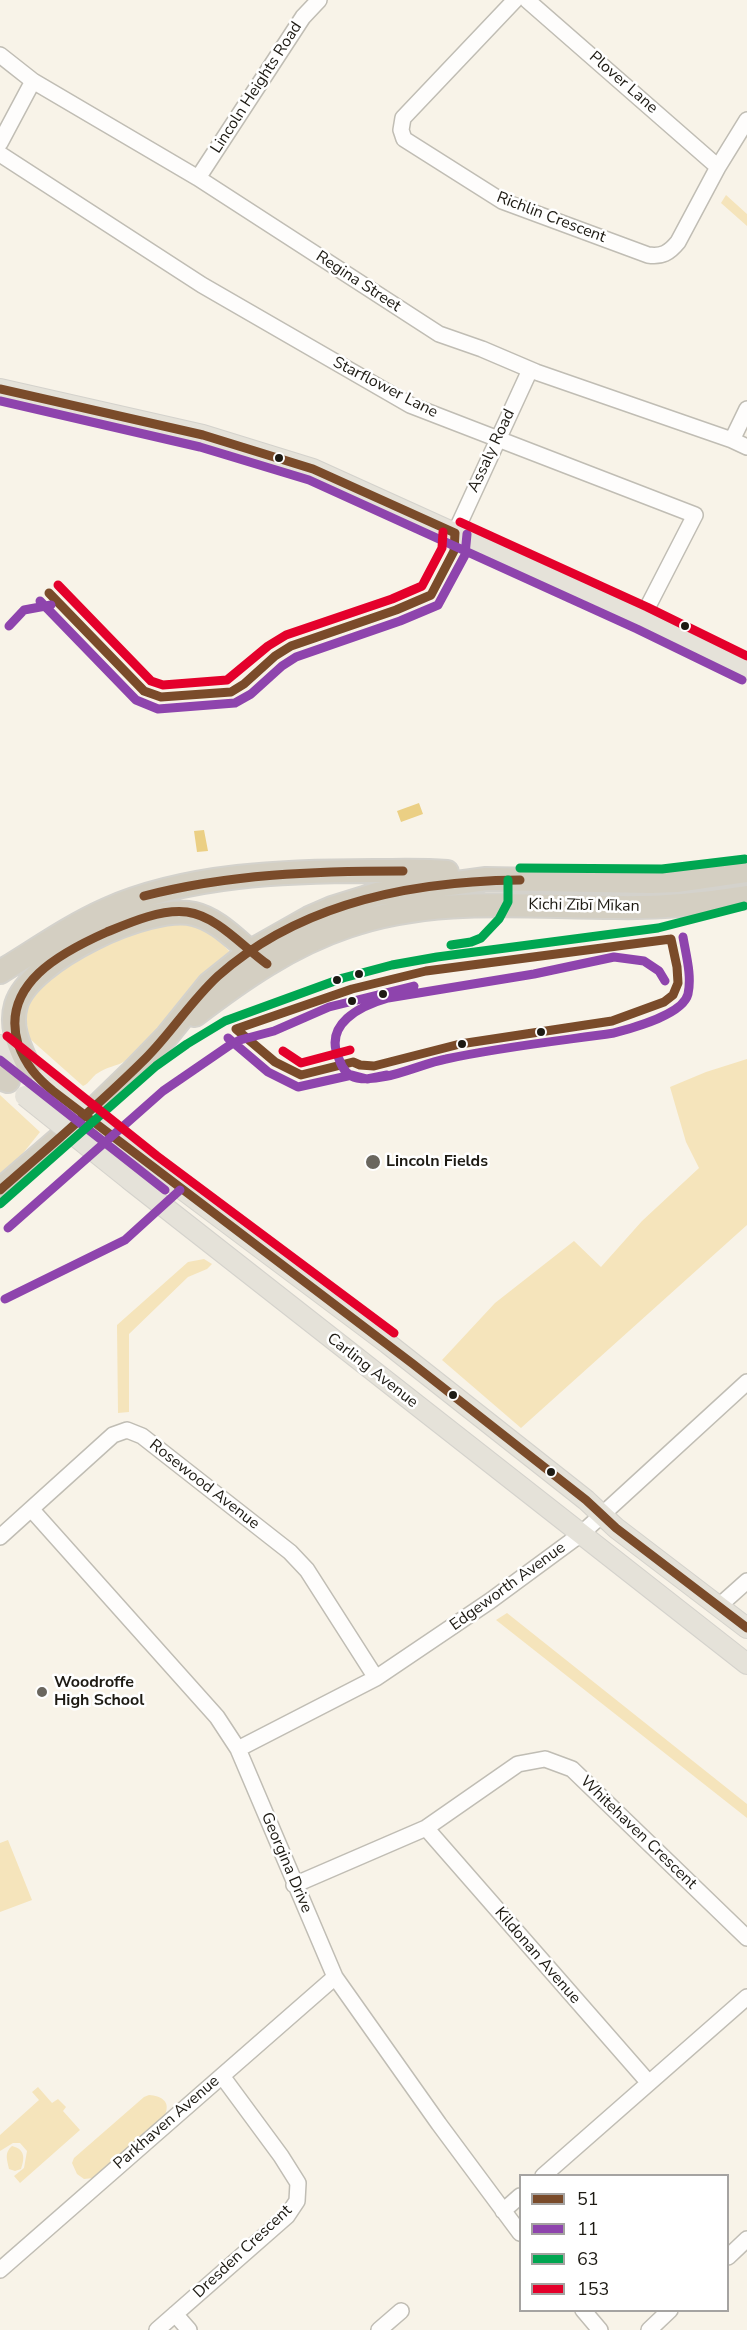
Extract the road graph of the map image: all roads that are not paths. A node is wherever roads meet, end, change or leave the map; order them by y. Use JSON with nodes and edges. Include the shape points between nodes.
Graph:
{"nodes":[{"id":1,"x":319,"y":0,"type":"edge"},
{"id":2,"x":515,"y":0,"type":"edge"},
{"id":3,"x":527,"y":0,"type":"edge"},
{"id":4,"x":0,"y":55,"type":"edge"},
{"id":5,"x":33,"y":81,"type":"junction"},
{"id":6,"x":747,"y":120,"type":"edge"},
{"id":7,"x":0,"y":143,"type":"edge"},
{"id":8,"x":0,"y":154,"type":"edge"},
{"id":9,"x":718,"y":166,"type":"junction"},
{"id":10,"x":198,"y":178,"type":"junction"},
{"id":11,"x":530,"y":370,"type":"junction"},
{"id":12,"x":0,"y":389,"type":"edge"},
{"id":13,"x":747,"y":409,"type":"edge"},
{"id":14,"x":498,"y":439,"type":"junction"},
{"id":15,"x":732,"y":440,"type":"junction"},
{"id":16,"x":747,"y":447,"type":"edge"},
{"id":17,"x":455,"y":533,"type":"junction"},
{"id":18,"x":642,"y":618,"type":"junction"},
{"id":19,"x":747,"y":669,"type":"edge"},
{"id":20,"x":747,"y":871,"type":"edge"},
{"id":21,"x":486,"y":879,"type":"junction"},
{"id":22,"x":747,"y":897,"type":"edge"},
{"id":23,"x":258,"y":958,"type":"junction"},
{"id":24,"x":0,"y":972,"type":"edge"},
{"id":25,"x":0,"y":1045,"type":"edge"},
{"id":26,"x":36,"y":1075,"type":"junction"},
{"id":27,"x":8,"y":1082,"type":"edge"},
{"id":28,"x":0,"y":1190,"type":"edge"},
{"id":29,"x":747,"y":1382,"type":"edge"},
{"id":30,"x":32,"y":1510,"type":"junction"},
{"id":31,"x":602,"y":1515,"type":"junction"},
{"id":32,"x":581,"y":1534,"type":"junction"},
{"id":33,"x":0,"y":1537,"type":"edge"},
{"id":34,"x":747,"y":1581,"type":"edge"},
{"id":35,"x":719,"y":1606,"type":"junction"},
{"id":36,"x":747,"y":1628,"type":"edge"},
{"id":37,"x":747,"y":1664,"type":"edge"},
{"id":38,"x":376,"y":1678,"type":"junction"},
{"id":39,"x":238,"y":1749,"type":"junction"},
{"id":40,"x":426,"y":1828,"type":"junction"},
{"id":41,"x":294,"y":1885,"type":"junction"},
{"id":42,"x":747,"y":1938,"type":"edge"},
{"id":43,"x":335,"y":1977,"type":"junction"},
{"id":44,"x":747,"y":1997,"type":"edge"},
{"id":45,"x":222,"y":2076,"type":"junction"},
{"id":46,"x":649,"y":2083,"type":"junction"},
{"id":47,"x":544,"y":2174,"type":"edge"},
{"id":48,"x":519,"y":2197,"type":"edge"},
{"id":49,"x":503,"y":2211,"type":"junction"},
{"id":50,"x":519,"y":2232,"type":"edge"},
{"id":51,"x":747,"y":2239,"type":"edge"},
{"id":52,"x":729,"y":2256,"type":"edge"},
{"id":53,"x":0,"y":2271,"type":"edge"},
{"id":54,"x":401,"y":2311,"type":"dead end"},
{"id":55,"x":585,"y":2312,"type":"edge"},
{"id":56,"x":668,"y":2312,"type":"edge"},
{"id":57,"x":175,"y":2314,"type":"junction"},
{"id":58,"x":157,"y":2330,"type":"edge"},
{"id":59,"x":189,"y":2330,"type":"edge"},
{"id":60,"x":379,"y":2330,"type":"edge"},
{"id":61,"x":600,"y":2330,"type":"edge"},
{"id":62,"x":648,"y":2330,"type":"edge"}],
"edges":[{"from":1,"to":10,"type":"street","name":"Lincoln Heights Road","via":[[303,17]]},
{"from":2,"to":9,"type":"street","name":"Richlin Crescent","via":[[402,118],[404,139],[502,201],[648,255],[660,256],[678,242]]},
{"from":3,"to":9,"type":"street","name":"Plover Lane"},
{"from":4,"to":5,"type":"street","name":"Regina Street"},
{"from":5,"to":7,"type":"street"},
{"from":5,"to":10,"type":"street","name":"Regina Street"},
{"from":6,"to":9,"type":"street","name":"Richlin Crescent"},
{"from":8,"to":14,"type":"street","name":"Starflower Lane","via":[[202,285],[354,374],[410,405]]},
{"from":10,"to":11,"type":"street","name":"Regina Street","via":[[439,334]]},
{"from":11,"to":14,"type":"street","name":"Assaly Road"},
{"from":11,"to":15,"type":"street","name":"Regina Street"},
{"from":12,"to":17,"type":"main road","via":[[203,435],[313,469]]},
{"from":13,"to":15,"type":"street"},
{"from":14,"to":17,"type":"street","name":"Assaly Road"},
{"from":14,"to":18,"type":"street","name":"Starflower Lane","via":[[695,515]]},
{"from":15,"to":16,"type":"street","name":"Regina Street"},
{"from":17,"to":18,"type":"main road"},
{"from":18,"to":19,"type":"main road"},
{"from":20,"to":21,"type":"highway","name":"Kichi Zībī Mīkan","via":[[652,882]]},
{"from":21,"to":23,"type":"highway","name":"Kichi Zībī Mīkan","via":[[367,897],[309,918]]},
{"from":21,"to":24,"type":"highway","via":[[435,871],[329,870],[169,889],[76,924]]},
{"from":22,"to":23,"type":"highway","name":"Kichi Zībī Mīkan","via":[[693,906],[428,908],[349,925]]},
{"from":23,"to":26,"type":"highway","via":[[212,921],[180,912],[148,917],[83,944],[31,979],[18,999],[13,1027]]},
{"from":23,"to":28,"type":"highway","name":"Kichi Zībī Mīkan","via":[[209,984],[167,1036],[98,1105]]},
{"from":25,"to":26,"type":"main road","name":"Carling Avenue"},
{"from":26,"to":31,"type":"main road","name":"Carling Avenue","bridge":true,"via":[[387,1343]]},
{"from":27,"to":32,"type":"main road","name":"Carling Avenue","bridge":true},
{"from":29,"to":31,"type":"street","name":"Edgeworth Avenue"},
{"from":30,"to":33,"type":"street","name":"Rosewood Avenue"},
{"from":30,"to":38,"type":"street","name":"Rosewood Avenue","via":[[113,1435],[127,1430],[142,1436],[290,1552],[307,1570]]},
{"from":30,"to":39,"type":"street","name":"Georgina Drive","via":[[217,1717]]},
{"from":31,"to":32,"type":"street","name":"Edgeworth Avenue"},
{"from":31,"to":35,"type":"main road","name":"Carling Avenue"},
{"from":32,"to":37,"type":"main road","name":"Carling Avenue"},
{"from":32,"to":38,"type":"street","name":"Edgeworth Avenue"},
{"from":34,"to":35,"type":"street"},
{"from":35,"to":36,"type":"main road","name":"Carling Avenue"},
{"from":38,"to":39,"type":"street","name":"Edgeworth Avenue"},
{"from":39,"to":41,"type":"street","name":"Georgina Drive"},
{"from":40,"to":41,"type":"street","name":"Whitehaven Crescent"},
{"from":40,"to":42,"type":"street","name":"Whitehaven Crescent","via":[[518,1764],[545,1759],[572,1769]]},
{"from":40,"to":46,"type":"street","name":"Kildonan Avenue"},
{"from":41,"to":43,"type":"street","name":"Georgina Drive"},
{"from":43,"to":45,"type":"street","name":"Parkhaven Avenue"},
{"from":43,"to":49,"type":"street","name":"Georgina Drive"},
{"from":44,"to":46,"type":"street"},
{"from":45,"to":53,"type":"street","name":"Parkhaven Avenue"},
{"from":45,"to":57,"type":"street","name":"Dresden Crescent","via":[[298,2183],[297,2201],[287,2216]]},
{"from":46,"to":47,"type":"street"},
{"from":48,"to":49,"type":"street"},
{"from":49,"to":50,"type":"street","name":"Georgina Drive"},
{"from":51,"to":52,"type":"street"},
{"from":54,"to":60,"type":"street"},
{"from":55,"to":61,"type":"street"},
{"from":56,"to":62,"type":"street"},
{"from":57,"to":58,"type":"street","name":"Dresden Crescent"},
{"from":57,"to":59,"type":"street"}]}
